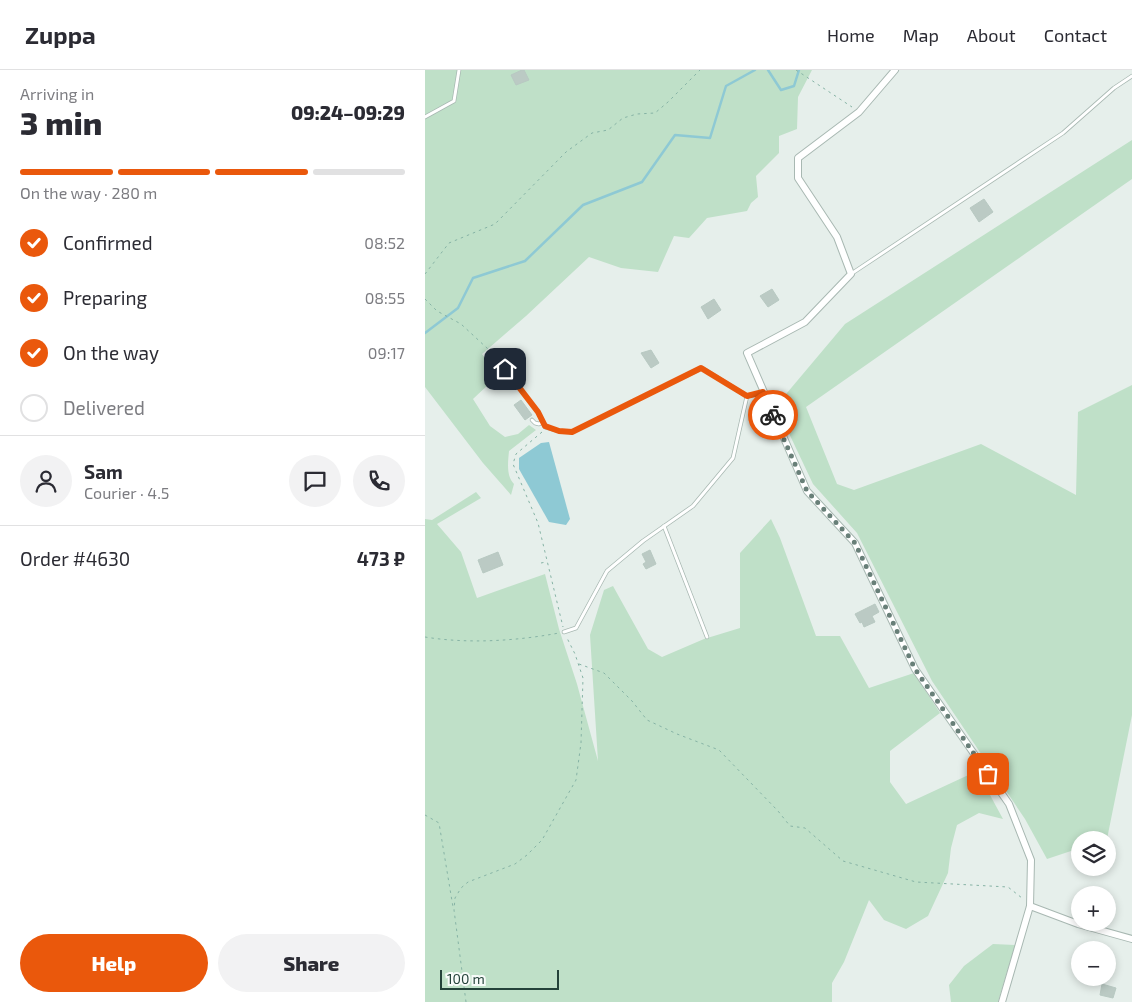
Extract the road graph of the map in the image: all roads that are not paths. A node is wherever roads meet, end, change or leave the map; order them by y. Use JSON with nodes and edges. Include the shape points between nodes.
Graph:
{"nodes":[{"id":1,"x":459,"y":70,"type":"edge"},
{"id":2,"x":895,"y":70,"type":"edge"},
{"id":3,"x":1132,"y":76,"type":"edge"},
{"id":4,"x":425,"y":117,"type":"edge"},
{"id":5,"x":851,"y":274,"type":"junction"},
{"id":6,"x":493,"y":353,"type":"road end"},
{"id":7,"x":763,"y":392,"type":"junction"},
{"id":8,"x":747,"y":396,"type":"junction"},
{"id":9,"x":532,"y":420,"type":"dead end"},
{"id":10,"x":543,"y":422,"type":"junction"},
{"id":11,"x":664,"y":526,"type":"junction"},
{"id":12,"x":564,"y":632,"type":"road end"},
{"id":13,"x":707,"y":637,"type":"dead end"},
{"id":14,"x":1030,"y":906,"type":"junction"},
{"id":15,"x":1132,"y":939,"type":"edge"},
{"id":16,"x":1002,"y":1002,"type":"edge"}],
"edges":[{"from":1,"to":4,"type":"lane","via":[[454,100]]},
{"from":2,"to":5,"type":"street","via":[[859,112],[799,158],[798,178],[837,237]]},
{"from":3,"to":5,"type":"lane","via":[[1063,133]]},
{"from":5,"to":7,"type":"street","via":[[805,322],[747,353]]},
{"from":6,"to":10,"type":"lane"},
{"from":7,"to":8,"type":"lane"},
{"from":7,"to":14,"type":"street","via":[[807,491],[855,543],[915,669],[1009,804],[1031,860]]},
{"from":8,"to":10,"type":"lane","via":[[701,368],[572,432],[559,431],[545,426]]},
{"from":8,"to":11,"type":"lane","via":[[733,458],[693,506]]},
{"from":9,"to":10,"type":"lane","via":[[539,424]]},
{"from":11,"to":12,"type":"lane","via":[[607,571],[576,628]]},
{"from":11,"to":13,"type":"lane"},
{"from":14,"to":15,"type":"street"},
{"from":14,"to":16,"type":"street"}]}
